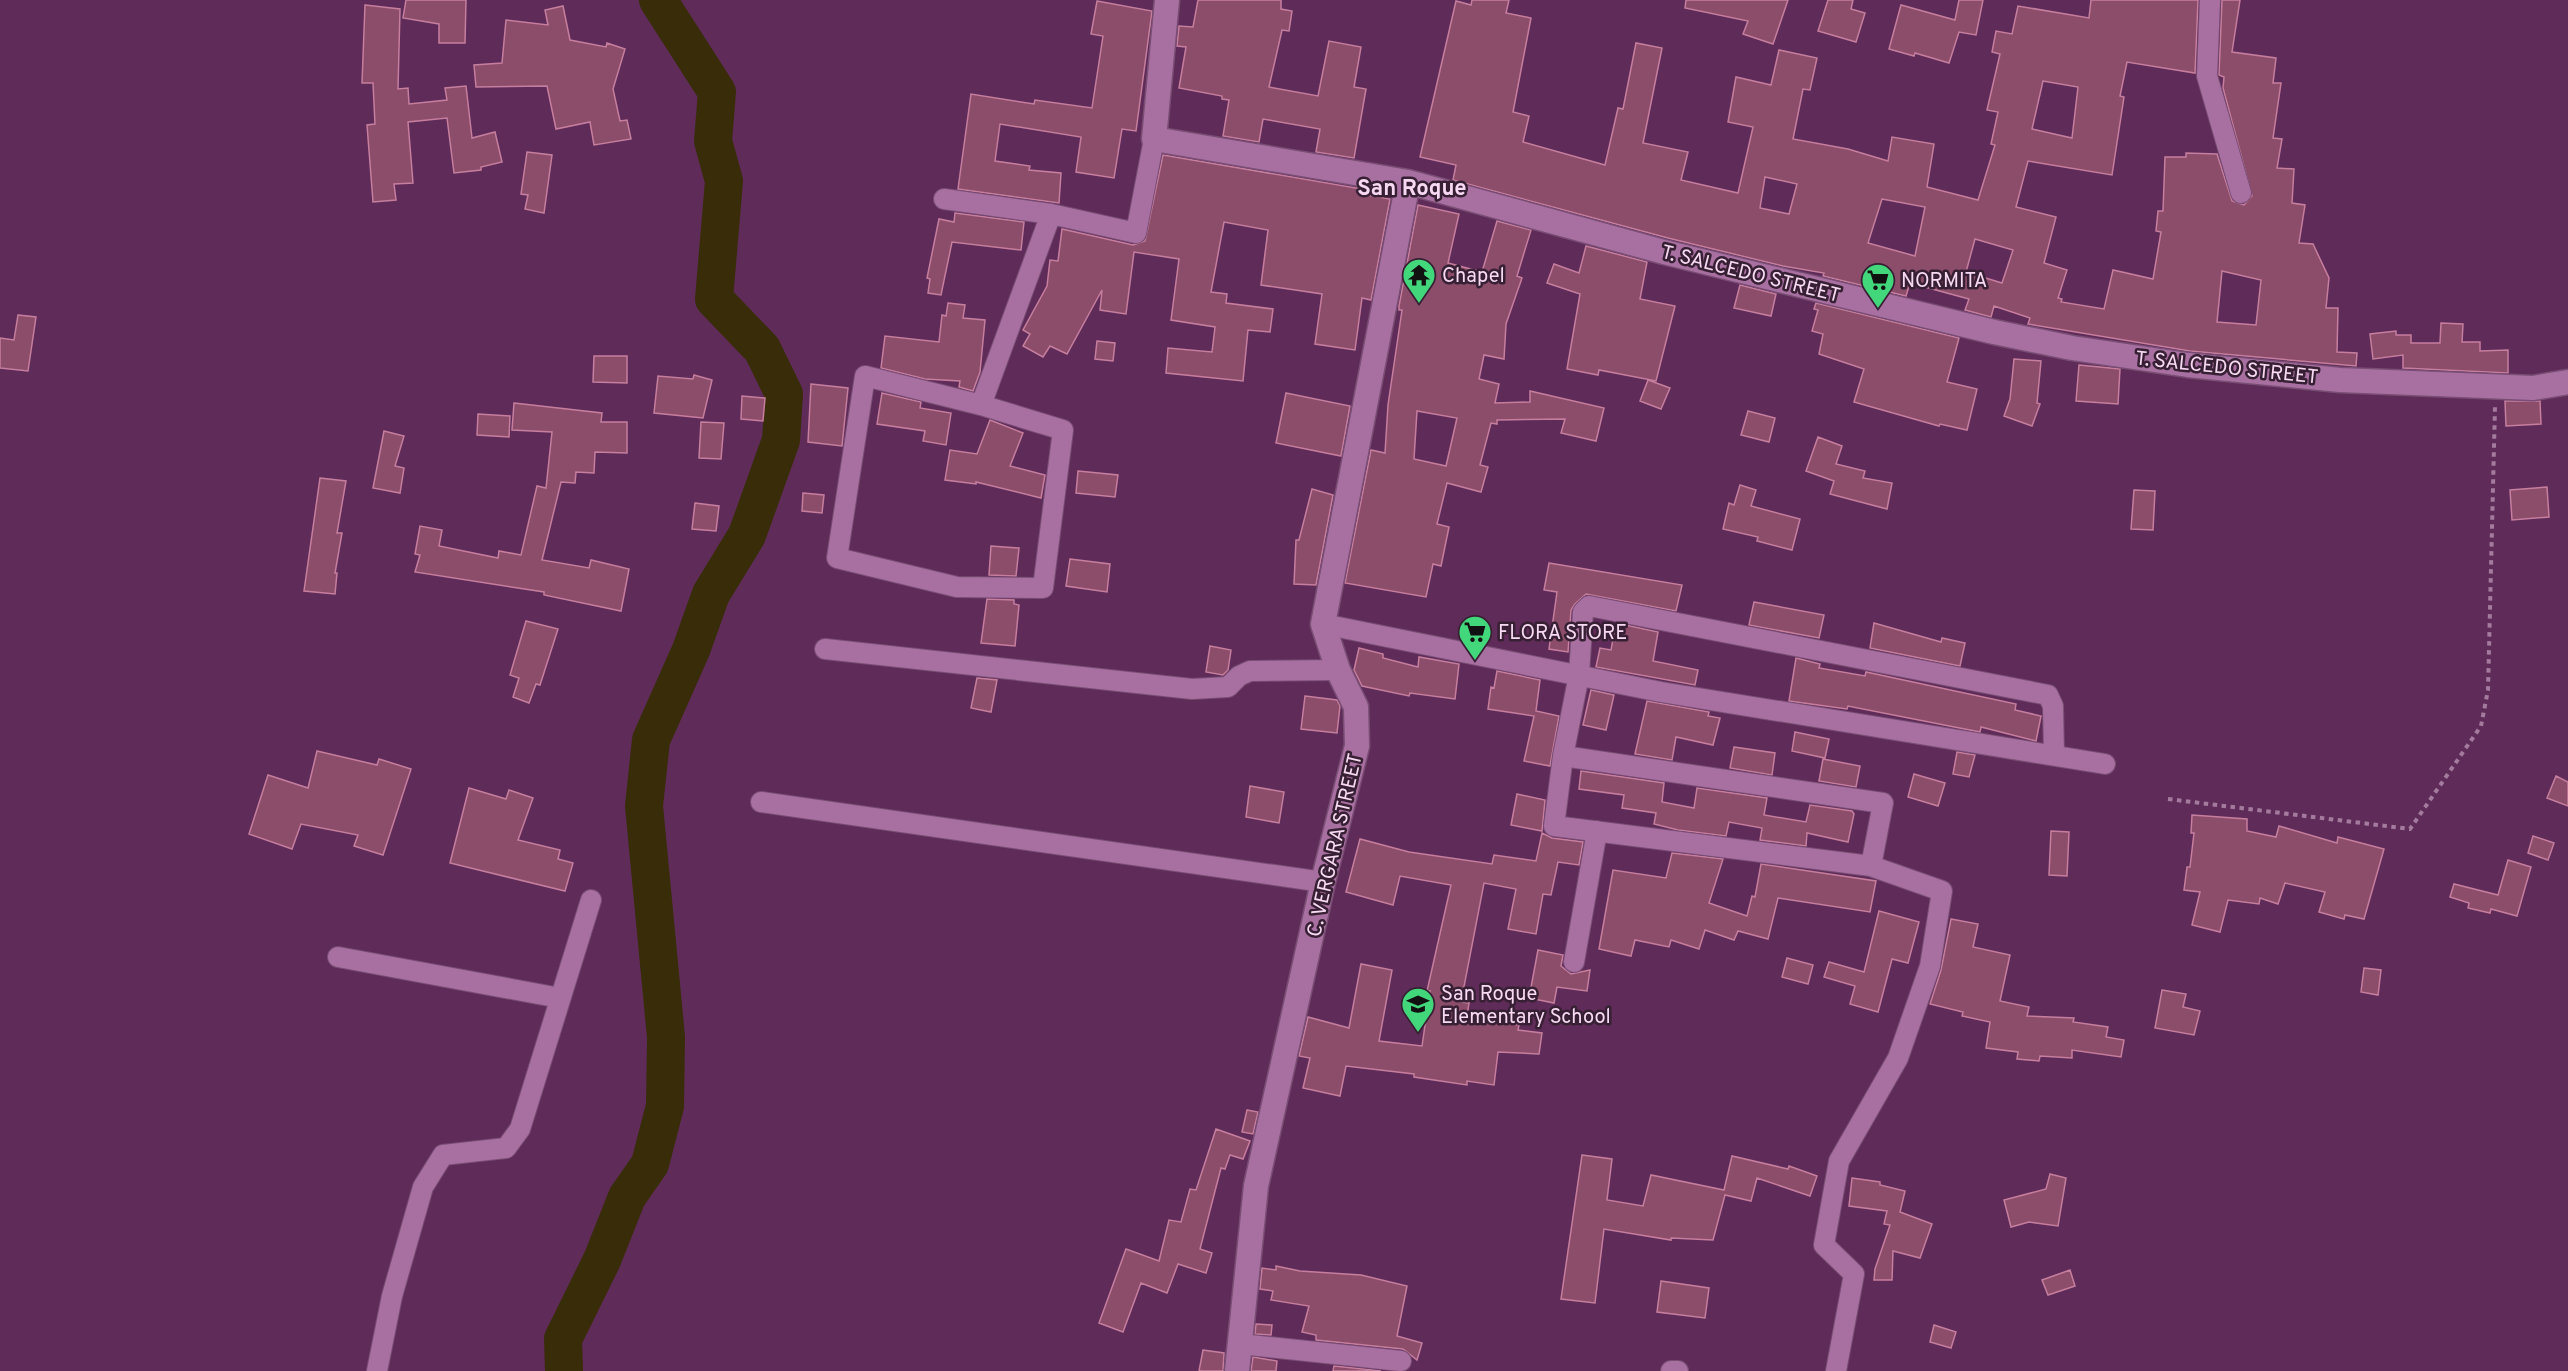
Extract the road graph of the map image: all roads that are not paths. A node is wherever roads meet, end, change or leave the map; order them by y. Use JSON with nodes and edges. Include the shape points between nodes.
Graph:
{"nodes":[{"id":1,"x":1167,"y":0,"type":"edge"},
{"id":2,"x":2210,"y":0,"type":"edge"},
{"id":3,"x":1154,"y":139,"type":"junction"},
{"id":4,"x":1408,"y":182,"type":"junction"},
{"id":5,"x":2241,"y":193,"type":"dead end"},
{"id":6,"x":944,"y":199,"type":"dead end"},
{"id":7,"x":1051,"y":214,"type":"junction"},
{"id":8,"x":2568,"y":382,"type":"edge"},
{"id":9,"x":981,"y":405,"type":"junction"},
{"id":10,"x":1323,"y":624,"type":"junction"},
{"id":11,"x":825,"y":649,"type":"dead end"},
{"id":12,"x":1338,"y":670,"type":"junction"},
{"id":13,"x":1579,"y":675,"type":"junction"},
{"id":14,"x":2054,"y":755,"type":"junction"},
{"id":15,"x":1563,"y":756,"type":"junction"},
{"id":16,"x":2105,"y":764,"type":"dead end"},
{"id":17,"x":761,"y":802,"type":"dead end"},
{"id":18,"x":1597,"y":831,"type":"junction"},
{"id":19,"x":1871,"y":866,"type":"junction"},
{"id":20,"x":1323,"y":882,"type":"junction"},
{"id":21,"x":591,"y":900,"type":"dead end"},
{"id":22,"x":338,"y":957,"type":"dead end"},
{"id":23,"x":1574,"y":962,"type":"dead end"},
{"id":24,"x":560,"y":998,"type":"junction"},
{"id":25,"x":1240,"y":1344,"type":"junction"},
{"id":26,"x":1401,"y":1361,"type":"dead end"},
{"id":27,"x":377,"y":1371,"type":"edge"},
{"id":28,"x":1237,"y":1371,"type":"edge"},
{"id":29,"x":1671,"y":1371,"type":"edge"},
{"id":30,"x":1678,"y":1371,"type":"edge"},
{"id":31,"x":1836,"y":1371,"type":"edge"}],
"edges":[{"from":1,"to":3,"type":"street"},
{"from":2,"to":5,"type":"street","via":[[2207,76]]},
{"from":3,"to":4,"type":"street","name":"T. SALCEDO STREET"},
{"from":3,"to":7,"type":"street","via":[[1136,233]]},
{"from":4,"to":8,"type":"street","name":"T. SALCEDO STREET","via":[[1664,252],[2072,348],[2188,365],[2340,380],[2533,388]]},
{"from":4,"to":10,"type":"street","name":"C. VERGARA STREET"},
{"from":6,"to":7,"type":"street"},
{"from":7,"to":9,"type":"street"},
{"from":9,"to":9,"type":"street","via":[[865,376],[837,558],[957,587],[1044,588],[1063,430]]},
{"from":10,"to":12,"type":"street","name":"C. VERGARA STREET"},
{"from":10,"to":13,"type":"street"},
{"from":11,"to":12,"type":"street","via":[[1192,689],[1228,687],[1250,671]]},
{"from":12,"to":20,"type":"street","name":"C. VERGARA STREET","via":[[1356,707],[1357,746]]},
{"from":13,"to":14,"type":"street","via":[[1661,692]]},
{"from":13,"to":14,"type":"street","via":[[1583,612],[1589,606],[2048,695],[2053,706]]},
{"from":13,"to":15,"type":"street"},
{"from":14,"to":16,"type":"street"},
{"from":15,"to":18,"type":"street","via":[[1554,826]]},
{"from":15,"to":19,"type":"street","via":[[1883,803]]},
{"from":17,"to":20,"type":"street"},
{"from":18,"to":19,"type":"street"},
{"from":18,"to":23,"type":"street"},
{"from":19,"to":31,"type":"street","via":[[1942,891],[1930,966],[1898,1058],[1839,1161],[1824,1245],[1854,1274]]},
{"from":20,"to":25,"type":"street","name":"C. VERGARA STREET","via":[[1256,1186]]},
{"from":21,"to":24,"type":"street"},
{"from":22,"to":24,"type":"street"},
{"from":24,"to":27,"type":"street","via":[[520,1129],[506,1148],[443,1155],[423,1187],[392,1296]]},
{"from":25,"to":26,"type":"street"},
{"from":25,"to":28,"type":"street","name":"C. VERGARA STREET"},
{"from":29,"to":30,"type":"street"}]}
